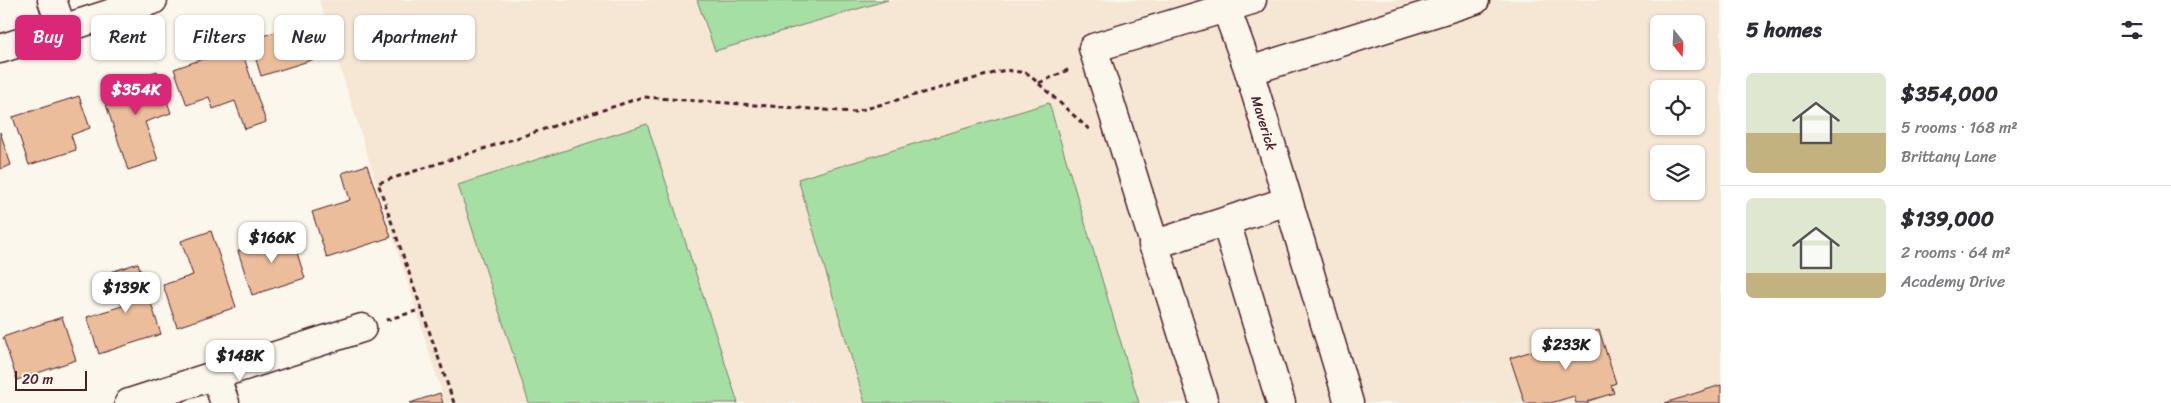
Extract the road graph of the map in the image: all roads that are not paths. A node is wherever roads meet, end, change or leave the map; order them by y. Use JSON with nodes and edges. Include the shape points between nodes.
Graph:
{"nodes":[{"id":1,"x":52,"y":0,"type":"edge"},
{"id":2,"x":153,"y":0,"type":"edge"},
{"id":3,"x":1470,"y":1,"type":"edge"},
{"id":4,"x":1239,"y":4,"type":"edge"},
{"id":5,"x":57,"y":15,"type":"edge"},
{"id":6,"x":81,"y":23,"type":"edge"},
{"id":7,"x":15,"y":44,"type":"edge"},
{"id":8,"x":0,"y":49,"type":"edge"},
{"id":9,"x":1248,"y":71,"type":"junction"},
{"id":10,"x":1288,"y":201,"type":"junction"},
{"id":11,"x":1226,"y":222,"type":"junction"},
{"id":12,"x":1153,"y":245,"type":"junction"},
{"id":13,"x":362,"y":328,"type":"road end"},
{"id":14,"x":216,"y":375,"type":"junction"},
{"id":15,"x":129,"y":403,"type":"edge"},
{"id":16,"x":225,"y":403,"type":"edge"},
{"id":17,"x":1204,"y":403,"type":"edge"},
{"id":18,"x":1282,"y":403,"type":"edge"},
{"id":19,"x":1349,"y":403,"type":"edge"}],
"edges":[{"from":1,"to":5,"type":"street"},
{"from":2,"to":6,"type":"street"},
{"from":3,"to":9,"type":"street"},
{"from":4,"to":9,"type":"street","name":"Maverick"},
{"from":4,"to":12,"type":"street","via":[[1093,48]]},
{"from":7,"to":8,"type":"street"},
{"from":9,"to":10,"type":"street","name":"Maverick"},
{"from":10,"to":11,"type":"street"},
{"from":10,"to":19,"type":"street","name":"Maverick"},
{"from":11,"to":12,"type":"street"},
{"from":11,"to":18,"type":"street"},
{"from":12,"to":17,"type":"street"},
{"from":13,"to":14,"type":"street"},
{"from":14,"to":15,"type":"street"},
{"from":14,"to":16,"type":"street"}]}
